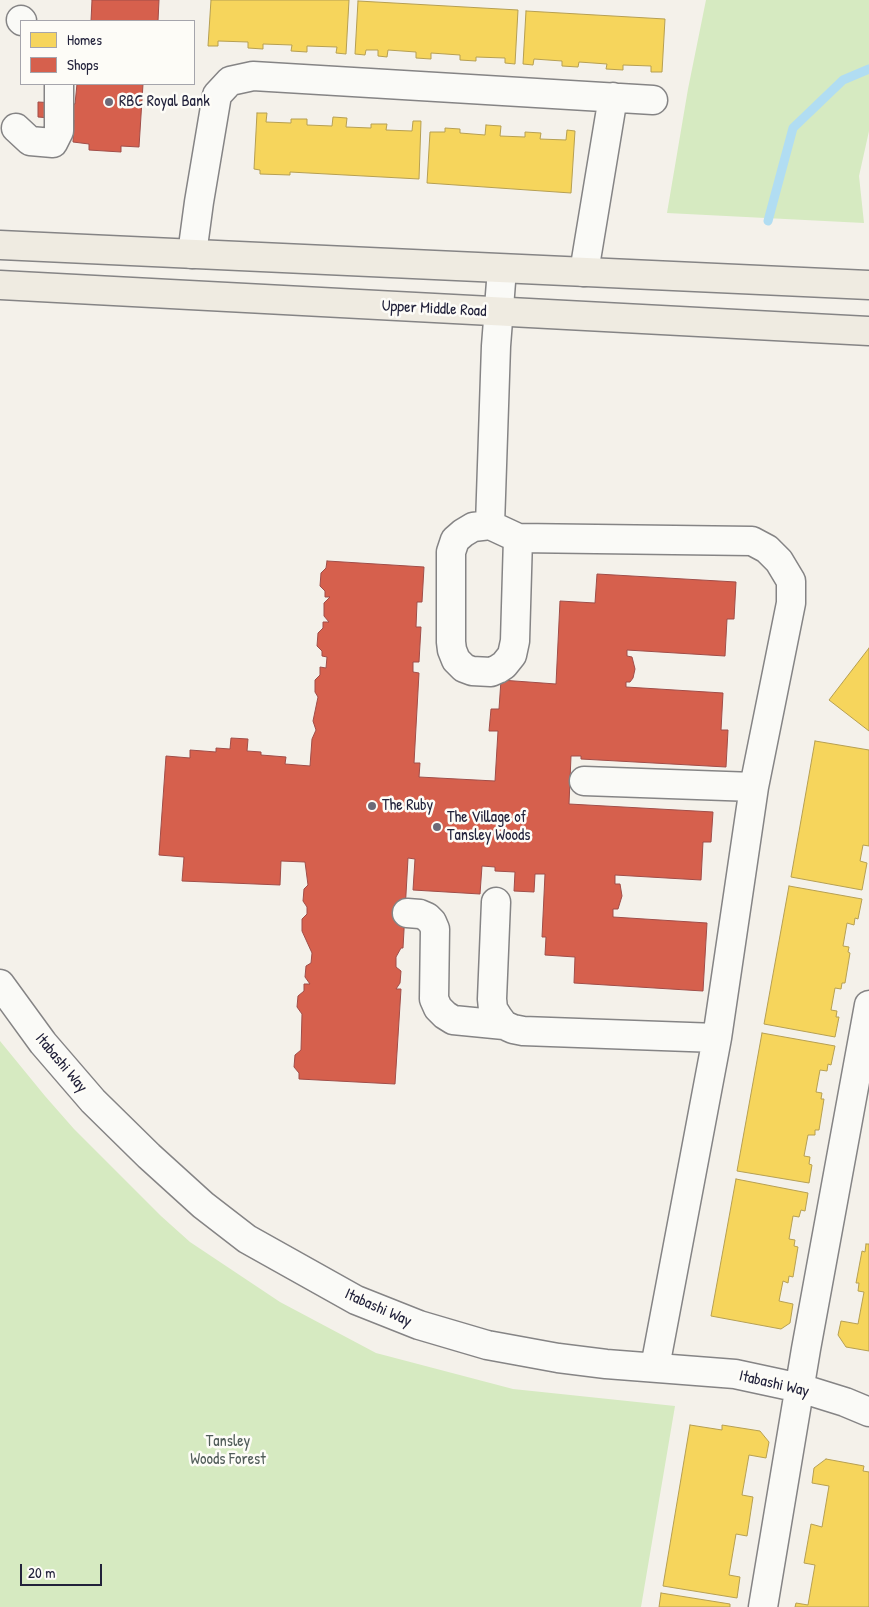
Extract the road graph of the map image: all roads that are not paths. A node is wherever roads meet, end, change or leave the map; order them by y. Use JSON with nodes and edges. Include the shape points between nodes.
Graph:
{"nodes":[{"id":1,"x":59,"y":85,"type":"edge"},
{"id":2,"x":613,"y":97,"type":"junction"},
{"id":3,"x":653,"y":100,"type":"dead end"},
{"id":4,"x":16,"y":128,"type":"dead end"},
{"id":5,"x":0,"y":244,"type":"edge"},
{"id":6,"x":192,"y":254,"type":"junction"},
{"id":7,"x":502,"y":269,"type":"junction"},
{"id":8,"x":584,"y":272,"type":"junction"},
{"id":9,"x":869,"y":285,"type":"edge"},
{"id":10,"x":0,"y":286,"type":"edge"},
{"id":11,"x":500,"y":312,"type":"junction"},
{"id":12,"x":869,"y":331,"type":"edge"},
{"id":13,"x":490,"y":525,"type":"junction"},
{"id":14,"x":518,"y":538,"type":"junction"},
{"id":15,"x":584,"y":781,"type":"dead end"},
{"id":16,"x":754,"y":788,"type":"junction"},
{"id":17,"x":496,"y":902,"type":"dead end"},
{"id":18,"x":408,"y":913,"type":"dead end"},
{"id":19,"x":0,"y":984,"type":"edge"},
{"id":20,"x":869,"y":1005,"type":"edge"},
{"id":21,"x":504,"y":1025,"type":"junction"},
{"id":22,"x":717,"y":1038,"type":"junction"},
{"id":23,"x":654,"y":1367,"type":"junction"},
{"id":24,"x":800,"y":1388,"type":"junction"},
{"id":25,"x":869,"y":1412,"type":"edge"},
{"id":26,"x":763,"y":1607,"type":"edge"}],
"edges":[{"from":1,"to":4,"type":"street","via":[[59,131],[54,143],[30,140]]},
{"from":2,"to":3,"type":"street"},
{"from":2,"to":6,"type":"street","via":[[253,76],[230,82],[217,96]]},
{"from":2,"to":8,"type":"street"},
{"from":5,"to":6,"type":"main road"},
{"from":6,"to":7,"type":"main road"},
{"from":7,"to":8,"type":"main road"},
{"from":7,"to":11,"type":"street"},
{"from":8,"to":9,"type":"main road"},
{"from":10,"to":11,"type":"main road","name":"Upper Middle Road"},
{"from":11,"to":12,"type":"main road","name":"Upper Middle Road"},
{"from":11,"to":13,"type":"street"},
{"from":13,"to":14,"type":"street"},
{"from":13,"to":14,"type":"street","via":[[474,527],[463,533],[455,540],[450,552],[450,642],[456,660],[472,672],[491,672],[504,665],[512,654]]},
{"from":14,"to":16,"type":"street","via":[[752,541],[779,561],[791,581],[791,603]]},
{"from":15,"to":16,"type":"street"},
{"from":16,"to":22,"type":"street"},
{"from":17,"to":21,"type":"street","via":[[492,999],[498,1018]]},
{"from":18,"to":21,"type":"street","via":[[427,917],[435,929],[434,999],[438,1008],[453,1020]]},
{"from":19,"to":23,"type":"street","name":"Itabashi Way","via":[[43,1043],[93,1101],[203,1205],[247,1239],[356,1300],[418,1326],[487,1345],[558,1358]]},
{"from":20,"to":24,"type":"street"},
{"from":21,"to":22,"type":"street","via":[[532,1031]]},
{"from":22,"to":23,"type":"street"},
{"from":23,"to":24,"type":"street","name":"Itabashi Way","via":[[735,1374]]},
{"from":24,"to":25,"type":"street","name":"Itabashi Way"},
{"from":24,"to":26,"type":"street"}]}
